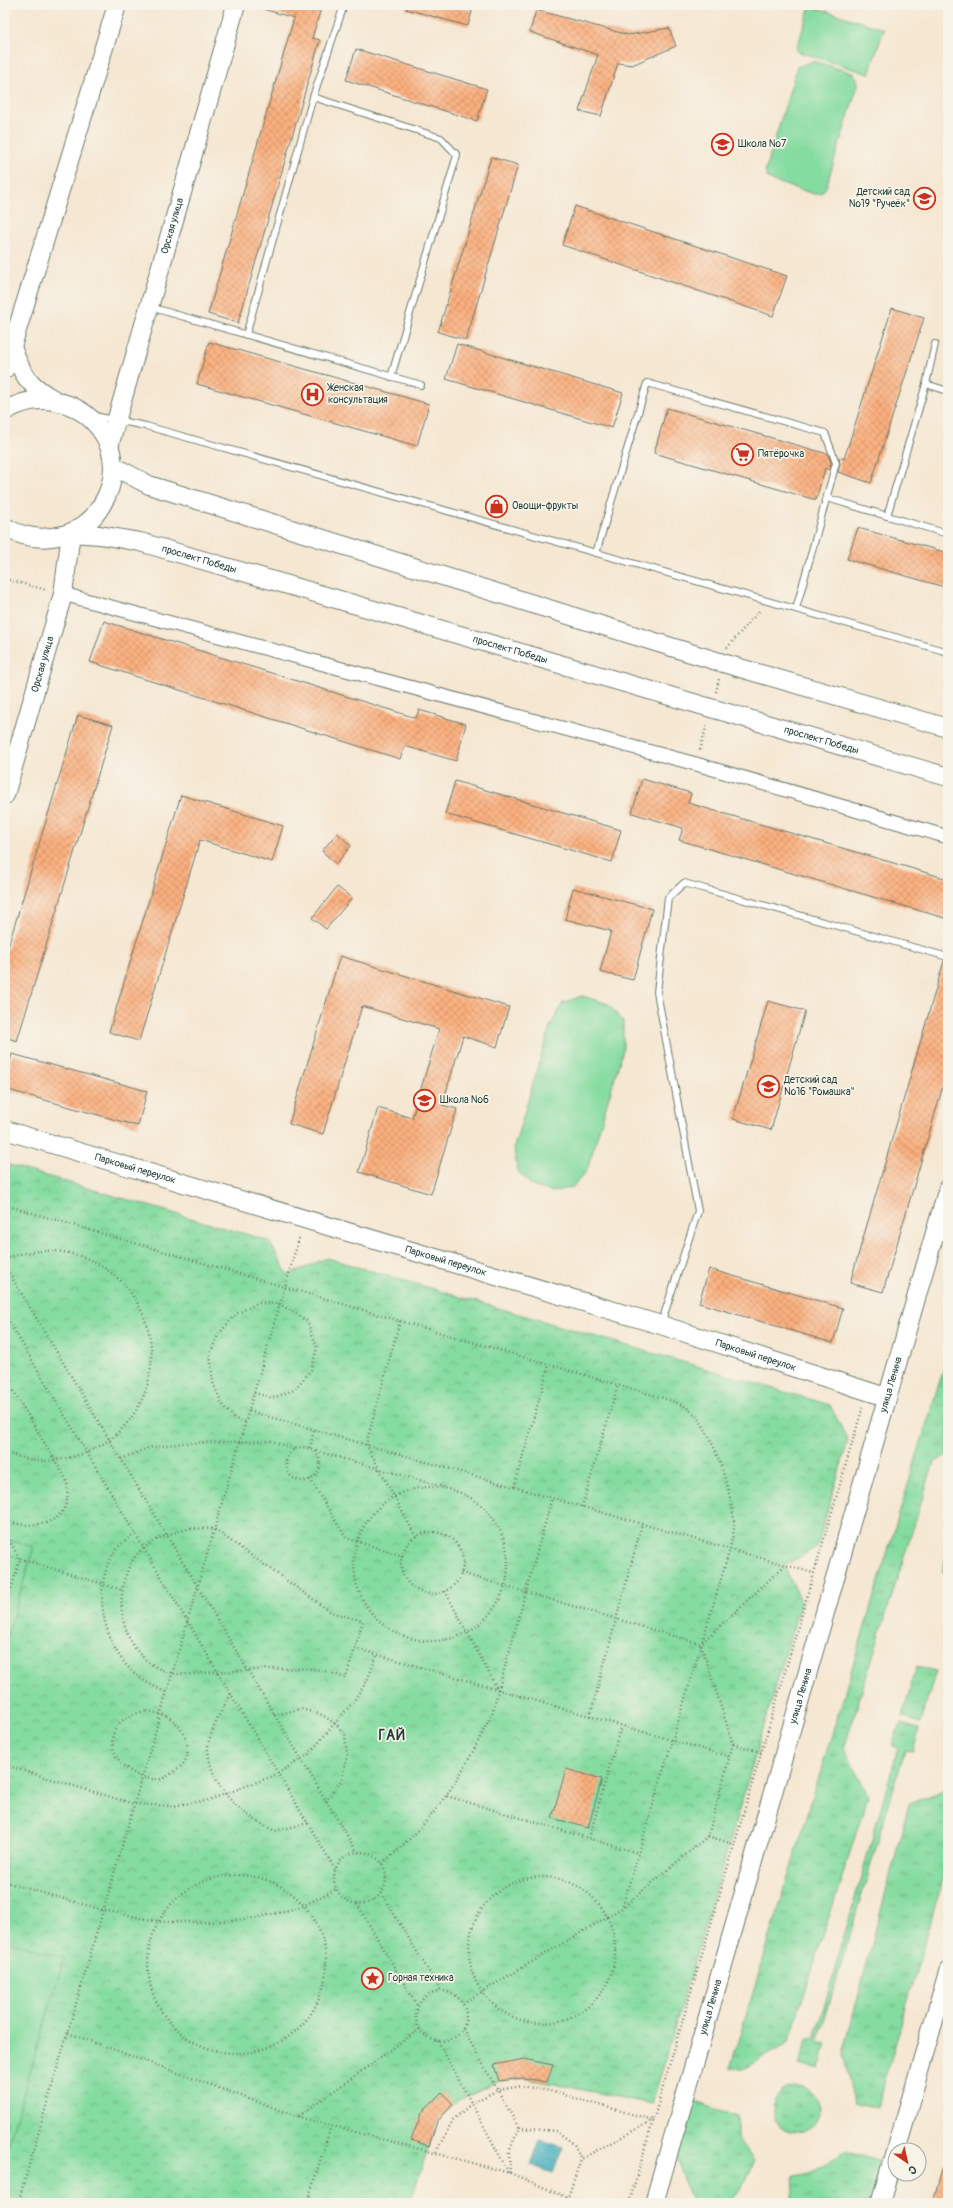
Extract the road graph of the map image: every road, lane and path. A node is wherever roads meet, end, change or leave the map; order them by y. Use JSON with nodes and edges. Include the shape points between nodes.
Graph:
{"nodes":[{"id":1,"x":117,"y":5,"type":"edge"},
{"id":2,"x":236,"y":5,"type":"edge"},
{"id":3,"x":344,"y":5,"type":"edge"},
{"id":4,"x":313,"y":97,"type":"junction"},
{"id":5,"x":150,"y":307,"type":"junction"},
{"id":6,"x":246,"y":335,"type":"junction"},
{"id":7,"x":935,"y":344,"type":"dead end"},
{"id":8,"x":12,"y":347,"type":"junction"},
{"id":9,"x":5,"y":369,"type":"edge"},
{"id":10,"x":391,"y":377,"type":"junction"},
{"id":11,"x":926,"y":384,"type":"junction"},
{"id":12,"x":421,"y":385,"type":"dead end"},
{"id":13,"x":948,"y":390,"type":"edge"},
{"id":14,"x":55,"y":400,"type":"junction"},
{"id":15,"x":5,"y":411,"type":"edge"},
{"id":16,"x":87,"y":414,"type":"junction"},
{"id":17,"x":116,"y":419,"type":"junction"},
{"id":18,"x":110,"y":446,"type":"junction"},
{"id":19,"x":113,"y":466,"type":"junction"},
{"id":20,"x":827,"y":498,"type":"junction"},
{"id":21,"x":886,"y":516,"type":"junction"},
{"id":22,"x":5,"y":527,"type":"edge"},
{"id":23,"x":71,"y":533,"type":"junction"},
{"id":24,"x":948,"y":534,"type":"edge"},
{"id":25,"x":596,"y":553,"type":"junction"},
{"id":26,"x":5,"y":579,"type":"edge"},
{"id":27,"x":63,"y":594,"type":"junction"},
{"id":28,"x":796,"y":609,"type":"junction"},
{"id":29,"x":948,"y":652,"type":"edge"},
{"id":30,"x":948,"y":728,"type":"edge"},
{"id":31,"x":948,"y":777,"type":"edge"},
{"id":32,"x":5,"y":795,"type":"edge"},
{"id":33,"x":948,"y":837,"type":"edge"},
{"id":34,"x":948,"y":957,"type":"edge"},
{"id":35,"x":5,"y":1130,"type":"edge"},
{"id":36,"x":948,"y":1188,"type":"edge"},
{"id":37,"x":5,"y":1205,"type":"edge"},
{"id":38,"x":304,"y":1219,"type":"junction"},
{"id":39,"x":5,"y":1259,"type":"edge"},
{"id":40,"x":5,"y":1266,"type":"edge"},
{"id":41,"x":285,"y":1287,"type":"junction"},
{"id":42,"x":280,"y":1304,"type":"junction"},
{"id":43,"x":5,"y":1315,"type":"edge"},
{"id":44,"x":400,"y":1321,"type":"junction"},
{"id":45,"x":661,"y":1325,"type":"junction"},
{"id":46,"x":549,"y":1365,"type":"junction"},
{"id":47,"x":5,"y":1377,"type":"edge"},
{"id":48,"x":618,"y":1385,"type":"junction"},
{"id":49,"x":867,"y":1390,"type":"junction"},
{"id":50,"x":254,"y":1393,"type":"junction"},
{"id":51,"x":886,"y":1397,"type":"junction"},
{"id":52,"x":249,"y":1410,"type":"junction"},
{"id":53,"x":245,"y":1422,"type":"junction"},
{"id":54,"x":314,"y":1429,"type":"junction"},
{"id":55,"x":109,"y":1439,"type":"junction"},
{"id":56,"x":240,"y":1440,"type":"junction"},
{"id":57,"x":366,"y":1444,"type":"junction"},
{"id":58,"x":310,"y":1448,"type":"junction"},
{"id":59,"x":294,"y":1449,"type":"junction"},
{"id":60,"x":316,"y":1451,"type":"junction"},
{"id":61,"x":5,"y":1452,"type":"edge"},
{"id":62,"x":87,"y":1452,"type":"junction"},
{"id":63,"x":121,"y":1459,"type":"junction"},
{"id":64,"x":54,"y":1460,"type":"junction"},
{"id":65,"x":378,"y":1468,"type":"junction"},
{"id":66,"x":310,"y":1479,"type":"junction"},
{"id":67,"x":514,"y":1487,"type":"junction"},
{"id":68,"x":450,"y":1489,"type":"junction"},
{"id":69,"x":394,"y":1497,"type":"junction"},
{"id":70,"x":552,"y":1498,"type":"junction"},
{"id":71,"x":582,"y":1507,"type":"junction"},
{"id":72,"x":5,"y":1521,"type":"edge"},
{"id":73,"x":642,"y":1524,"type":"junction"},
{"id":74,"x":214,"y":1529,"type":"junction"},
{"id":75,"x":5,"y":1533,"type":"edge"},
{"id":76,"x":135,"y":1533,"type":"junction"},
{"id":77,"x":166,"y":1534,"type":"junction"},
{"id":78,"x":416,"y":1537,"type":"junction"},
{"id":79,"x":358,"y":1542,"type":"junction"},
{"id":80,"x":144,"y":1548,"type":"junction"},
{"id":81,"x":730,"y":1549,"type":"junction"},
{"id":82,"x":5,"y":1554,"type":"edge"},
{"id":83,"x":403,"y":1556,"type":"junction"},
{"id":84,"x":20,"y":1559,"type":"junction"},
{"id":85,"x":784,"y":1566,"type":"dead end"},
{"id":86,"x":461,"y":1573,"type":"junction"},
{"id":87,"x":813,"y":1573,"type":"junction"},
{"id":88,"x":104,"y":1584,"type":"junction"},
{"id":89,"x":505,"y":1586,"type":"junction"},
{"id":90,"x":198,"y":1587,"type":"junction"},
{"id":91,"x":122,"y":1590,"type":"junction"},
{"id":92,"x":445,"y":1591,"type":"junction"},
{"id":93,"x":526,"y":1592,"type":"junction"},
{"id":94,"x":5,"y":1609,"type":"edge"},
{"id":95,"x":616,"y":1619,"type":"junction"},
{"id":96,"x":188,"y":1621,"type":"junction"},
{"id":97,"x":467,"y":1632,"type":"junction"},
{"id":98,"x":701,"y":1644,"type":"junction"},
{"id":99,"x":355,"y":1648,"type":"junction"},
{"id":100,"x":377,"y":1655,"type":"junction"},
{"id":101,"x":248,"y":1671,"type":"junction"},
{"id":102,"x":218,"y":1672,"type":"junction"},
{"id":103,"x":172,"y":1674,"type":"junction"},
{"id":104,"x":498,"y":1690,"type":"junction"},
{"id":105,"x":167,"y":1693,"type":"junction"},
{"id":106,"x":231,"y":1694,"type":"junction"},
{"id":107,"x":161,"y":1714,"type":"junction"},
{"id":108,"x":274,"y":1715,"type":"junction"},
{"id":109,"x":590,"y":1717,"type":"junction"},
{"id":110,"x":336,"y":1724,"type":"junction"},
{"id":111,"x":621,"y":1726,"type":"junction"},
{"id":112,"x":672,"y":1740,"type":"junction"},
{"id":113,"x":733,"y":1744,"type":"junction"},
{"id":114,"x":760,"y":1752,"type":"junction"},
{"id":115,"x":730,"y":1757,"type":"junction"},
{"id":116,"x":301,"y":1759,"type":"junction"},
{"id":117,"x":5,"y":1765,"type":"edge"},
{"id":118,"x":278,"y":1773,"type":"junction"},
{"id":119,"x":142,"y":1777,"type":"junction"},
{"id":120,"x":226,"y":1795,"type":"junction"},
{"id":121,"x":447,"y":1796,"type":"junction"},
{"id":122,"x":326,"y":1801,"type":"junction"},
{"id":123,"x":134,"y":1804,"type":"junction"},
{"id":124,"x":308,"y":1823,"type":"junction"},
{"id":125,"x":708,"y":1836,"type":"junction"},
{"id":126,"x":588,"y":1838,"type":"junction"},
{"id":127,"x":733,"y":1844,"type":"junction"},
{"id":128,"x":357,"y":1852,"type":"junction"},
{"id":129,"x":638,"y":1853,"type":"junction"},
{"id":130,"x":382,"y":1863,"type":"junction"},
{"id":131,"x":335,"y":1869,"type":"junction"},
{"id":132,"x":5,"y":1882,"type":"edge"},
{"id":133,"x":336,"y":1889,"type":"junction"},
{"id":134,"x":381,"y":1893,"type":"junction"},
{"id":135,"x":356,"y":1904,"type":"junction"},
{"id":136,"x":305,"y":1905,"type":"junction"},
{"id":137,"x":622,"y":1908,"type":"junction"},
{"id":138,"x":103,"y":1910,"type":"junction"},
{"id":139,"x":607,"y":1917,"type":"junction"},
{"id":140,"x":159,"y":1922,"type":"junction"},
{"id":141,"x":948,"y":1972,"type":"edge"},
{"id":142,"x":441,"y":1992,"type":"junction"},
{"id":143,"x":482,"y":1992,"type":"junction"},
{"id":144,"x":463,"y":2003,"type":"junction"},
{"id":145,"x":418,"y":2007,"type":"junction"},
{"id":146,"x":463,"y":2028,"type":"junction"},
{"id":147,"x":420,"y":2029,"type":"junction"},
{"id":148,"x":68,"y":2033,"type":"junction"},
{"id":149,"x":438,"y":2041,"type":"junction"},
{"id":150,"x":498,"y":2090,"type":"junction"},
{"id":151,"x":472,"y":2103,"type":"junction"},
{"id":152,"x":299,"y":2116,"type":"junction"},
{"id":153,"x":653,"y":2120,"type":"junction"},
{"id":154,"x":331,"y":2126,"type":"junction"},
{"id":155,"x":519,"y":2128,"type":"junction"},
{"id":156,"x":898,"y":2142,"type":"edge"},
{"id":157,"x":436,"y":2152,"type":"junction"},
{"id":158,"x":580,"y":2159,"type":"junction"},
{"id":159,"x":510,"y":2173,"type":"junction"},
{"id":160,"x":887,"y":2179,"type":"edge"},
{"id":161,"x":568,"y":2198,"type":"junction"},
{"id":162,"x":18,"y":2203,"type":"edge"},
{"id":163,"x":308,"y":2203,"type":"edge"},
{"id":164,"x":566,"y":2203,"type":"edge"},
{"id":165,"x":585,"y":2203,"type":"edge"},
{"id":166,"x":629,"y":2203,"type":"edge"},
{"id":167,"x":654,"y":2203,"type":"edge"},
{"id":168,"x":880,"y":2203,"type":"edge"}],
"edges":[{"from":1,"to":8,"type":"main road"},
{"from":2,"to":5,"type":"main road","name":"Орская улица"},
{"from":3,"to":4,"type":"lane"},
{"from":4,"to":6,"type":"lane"},
{"from":4,"to":10,"type":"lane","via":[[441,138],[457,155]]},
{"from":5,"to":6,"type":"lane"},
{"from":5,"to":17,"type":"main road","name":"Орская улица"},
{"from":6,"to":10,"type":"lane"},
{"from":7,"to":11,"type":"lane"},
{"from":8,"to":9,"type":"main road"},
{"from":8,"to":14,"type":"main road","via":[[26,379],[38,391]]},
{"from":10,"to":12,"type":"lane"},
{"from":11,"to":13,"type":"lane"},
{"from":11,"to":21,"type":"lane"},
{"from":14,"to":15,"type":"main road","via":[[28,401]]},
{"from":14,"to":16,"type":"main road","via":[[70,404]]},
{"from":16,"to":17,"type":"lane"},
{"from":16,"to":18,"type":"main road"},
{"from":17,"to":18,"type":"main road","name":"Орская улица"},
{"from":17,"to":25,"type":"lane"},
{"from":18,"to":19,"type":"main road"},
{"from":19,"to":23,"type":"main road","via":[[112,483],[104,503],[86,524]]},
{"from":19,"to":30,"type":"main road","via":[[149,486],[715,661]]},
{"from":20,"to":21,"type":"lane"},
{"from":20,"to":25,"type":"lane","via":[[836,463],[825,433],[647,383]]},
{"from":20,"to":28,"type":"lane"},
{"from":21,"to":24,"type":"lane"},
{"from":22,"to":23,"type":"main road","via":[[33,538],[52,538]]},
{"from":23,"to":27,"type":"main road","name":"Орская улица"},
{"from":23,"to":31,"type":"main road","name":"проспект Победы","via":[[140,542]]},
{"from":25,"to":28,"type":"lane"},
{"from":26,"to":27,"type":"path"},
{"from":27,"to":32,"type":"main road","name":"Орская улица"},
{"from":27,"to":33,"type":"street","via":[[696,764]]},
{"from":28,"to":29,"type":"lane"},
{"from":34,"to":45,"type":"lane","via":[[684,883],[668,898],[657,992],[698,1211]]},
{"from":35,"to":38,"type":"main road","name":"Парковый переулок"},
{"from":36,"to":51,"type":"main road","name":"улица Ленина"},
{"from":37,"to":41,"type":"path"},
{"from":38,"to":41,"type":"path"},
{"from":38,"to":45,"type":"main road","name":"Парковый переулок"},
{"from":39,"to":55,"type":"path","via":[[40,1250],[74,1253],[105,1267],[131,1292],[148,1324],[152,1359],[145,1394],[127,1425]]},
{"from":40,"to":55,"type":"path"},
{"from":41,"to":42,"type":"path"},
{"from":41,"to":44,"type":"path"},
{"from":42,"to":50,"type":"path"},
{"from":42,"to":50,"type":"path","via":[[307,1321],[318,1348],[311,1370],[294,1390],[273,1398]]},
{"from":42,"to":53,"type":"path","via":[[258,1303],[236,1314],[218,1335],[210,1354],[213,1383],[222,1404],[235,1419]]},
{"from":43,"to":62,"type":"path"},
{"from":44,"to":46,"type":"path"},
{"from":44,"to":57,"type":"path"},
{"from":45,"to":49,"type":"main road","name":"Парковый переулок"},
{"from":46,"to":48,"type":"path"},
{"from":46,"to":67,"type":"path"},
{"from":47,"to":64,"type":"path"},
{"from":48,"to":71,"type":"path"},
{"from":48,"to":81,"type":"path","via":[[688,1408],[699,1421],[714,1448],[728,1488],[734,1523]]},
{"from":49,"to":51,"type":"main road","name":"Парковый переулок"},
{"from":49,"to":87,"type":"path"},
{"from":50,"to":52,"type":"path"},
{"from":51,"to":167,"type":"main road","name":"улица Ленина"},
{"from":52,"to":53,"type":"path"},
{"from":52,"to":54,"type":"path"},
{"from":53,"to":56,"type":"path"},
{"from":54,"to":57,"type":"path"},
{"from":54,"to":58,"type":"path"},
{"from":55,"to":62,"type":"path"},
{"from":55,"to":63,"type":"path"},
{"from":56,"to":59,"type":"path","via":[[272,1441]]},
{"from":56,"to":63,"type":"path","via":[[148,1448]]},
{"from":56,"to":74,"type":"path"},
{"from":57,"to":65,"type":"path"},
{"from":57,"to":67,"type":"path"},
{"from":58,"to":59,"type":"path"},
{"from":58,"to":60,"type":"path"},
{"from":59,"to":66,"type":"path","via":[[287,1458],[287,1470],[299,1480]]},
{"from":60,"to":65,"type":"path"},
{"from":60,"to":66,"type":"path","via":[[321,1467]]},
{"from":61,"to":64,"type":"path","via":[[32,1460]]},
{"from":62,"to":64,"type":"path","via":[[67,1459]]},
{"from":62,"to":76,"type":"path"},
{"from":63,"to":77,"type":"path"},
{"from":64,"to":72,"type":"path","via":[[67,1486],[69,1494],[66,1508],[44,1525],[31,1526]]},
{"from":65,"to":68,"type":"path"},
{"from":65,"to":69,"type":"path"},
{"from":66,"to":79,"type":"path","via":[[346,1538]]},
{"from":67,"to":70,"type":"path"},
{"from":68,"to":69,"type":"path","via":[[425,1487]]},
{"from":68,"to":89,"type":"path","via":[[474,1499],[492,1516],[504,1538],[509,1562]]},
{"from":69,"to":78,"type":"path"},
{"from":69,"to":79,"type":"path","via":[[379,1507],[363,1528]]},
{"from":70,"to":71,"type":"path"},
{"from":70,"to":93,"type":"path"},
{"from":71,"to":73,"type":"path"},
{"from":73,"to":81,"type":"path"},
{"from":73,"to":95,"type":"path"},
{"from":74,"to":77,"type":"path","via":[[191,1528]]},
{"from":74,"to":90,"type":"path"},
{"from":74,"to":99,"type":"path","via":[[331,1612],[363,1621]]},
{"from":75,"to":84,"type":"path"},
{"from":76,"to":80,"type":"path"},
{"from":76,"to":88,"type":"path","via":[[117,1549],[106,1570]]},
{"from":77,"to":80,"type":"path"},
{"from":77,"to":90,"type":"path"},
{"from":78,"to":83,"type":"path","via":[[408,1545]]},
{"from":78,"to":86,"type":"path","via":[[434,1532],[453,1540],[463,1558]]},
{"from":79,"to":83,"type":"path"},
{"from":79,"to":97,"type":"path","via":[[355,1552],[355,1578],[364,1602],[380,1622],[402,1635],[426,1641],[452,1638]]},
{"from":80,"to":91,"type":"path","via":[[129,1566]]},
{"from":80,"to":96,"type":"path"},
{"from":81,"to":87,"type":"path"},
{"from":81,"to":98,"type":"path"},
{"from":82,"to":84,"type":"path"},
{"from":83,"to":92,"type":"path","via":[[403,1573],[415,1589],[434,1594]]},
{"from":84,"to":88,"type":"path"},
{"from":84,"to":94,"type":"path"},
{"from":85,"to":98,"type":"path"},
{"from":86,"to":89,"type":"path"},
{"from":86,"to":92,"type":"path","via":[[452,1587]]},
{"from":87,"to":114,"type":"path"},
{"from":88,"to":91,"type":"path"},
{"from":88,"to":105,"type":"path","via":[[102,1596],[106,1628],[116,1652],[139,1678]]},
{"from":89,"to":93,"type":"path"},
{"from":89,"to":97,"type":"path","via":[[494,1610]]},
{"from":90,"to":96,"type":"path"},
{"from":90,"to":101,"type":"path"},
{"from":91,"to":103,"type":"path","via":[[121,1618],[130,1641],[147,1663]]},
{"from":92,"to":97,"type":"path"},
{"from":93,"to":95,"type":"path"},
{"from":93,"to":104,"type":"path"},
{"from":95,"to":98,"type":"path"},
{"from":95,"to":109,"type":"path"},
{"from":96,"to":102,"type":"path"},
{"from":96,"to":103,"type":"path"},
{"from":97,"to":104,"type":"path"},
{"from":98,"to":112,"type":"path"},
{"from":98,"to":113,"type":"path"},
{"from":99,"to":100,"type":"path"},
{"from":99,"to":101,"type":"path","via":[[346,1678],[315,1669]]},
{"from":100,"to":104,"type":"path"},
{"from":100,"to":110,"type":"path","via":[[367,1681]]},
{"from":101,"to":102,"type":"path"},
{"from":101,"to":108,"type":"path"},
{"from":102,"to":103,"type":"path"},
{"from":102,"to":106,"type":"path"},
{"from":103,"to":105,"type":"path"},
{"from":104,"to":109,"type":"path"},
{"from":104,"to":121,"type":"path","via":[[492,1713],[479,1741]]},
{"from":105,"to":107,"type":"path"},
{"from":106,"to":118,"type":"path"},
{"from":106,"to":120,"type":"path","via":[[218,1715],[208,1749],[216,1780]]},
{"from":107,"to":119,"type":"path"},
{"from":107,"to":119,"type":"path","via":[[178,1725],[186,1736],[188,1750],[181,1767],[162,1779]]},
{"from":107,"to":119,"type":"path","via":[[147,1711],[129,1716],[117,1727],[112,1740],[120,1764]]},
{"from":108,"to":110,"type":"path","via":[[301,1709],[322,1715]]},
{"from":108,"to":116,"type":"path"},
{"from":109,"to":111,"type":"path"},
{"from":110,"to":116,"type":"path","via":[[308,1755]]},
{"from":110,"to":122,"type":"path","via":[[345,1734],[347,1755],[342,1779]]},
{"from":111,"to":112,"type":"path"},
{"from":111,"to":126,"type":"path"},
{"from":112,"to":115,"type":"path"},
{"from":112,"to":129,"type":"path"},
{"from":113,"to":114,"type":"path"},
{"from":113,"to":115,"type":"path"},
{"from":114,"to":127,"type":"path"},
{"from":115,"to":125,"type":"path"},
{"from":116,"to":118,"type":"path"},
{"from":116,"to":122,"type":"path"},
{"from":117,"to":123,"type":"path"},
{"from":118,"to":120,"type":"path"},
{"from":118,"to":124,"type":"path"},
{"from":119,"to":123,"type":"path"},
{"from":120,"to":123,"type":"path","via":[[172,1806]]},
{"from":120,"to":124,"type":"path","via":[[253,1820],[275,1831]]},
{"from":121,"to":126,"type":"path"},
{"from":121,"to":130,"type":"path","via":[[423,1826]]},
{"from":122,"to":128,"type":"path"},
{"from":123,"to":138,"type":"path"},
{"from":124,"to":131,"type":"path"},
{"from":125,"to":127,"type":"path"},
{"from":125,"to":137,"type":"path"},
{"from":126,"to":129,"type":"path"},
{"from":127,"to":153,"type":"path"},
{"from":128,"to":130,"type":"path","via":[[367,1852]]},
{"from":128,"to":131,"type":"path","via":[[343,1858]]},
{"from":129,"to":137,"type":"path"},
{"from":130,"to":134,"type":"path","via":[[386,1880]]},
{"from":131,"to":133,"type":"path","via":[[333,1881]]},
{"from":132,"to":138,"type":"path"},
{"from":133,"to":135,"type":"path","via":[[347,1901]]},
{"from":133,"to":136,"type":"path"},
{"from":134,"to":135,"type":"path","via":[[372,1902]]},
{"from":134,"to":142,"type":"path"},
{"from":135,"to":145,"type":"path"},
{"from":136,"to":140,"type":"path","via":[[255,1918],[213,1922]]},
{"from":136,"to":140,"type":"path","via":[[284,1887],[255,1876],[224,1875],[195,1885],[170,1904]]},
{"from":136,"to":140,"type":"path","via":[[319,1928],[326,1954],[325,1981],[316,2006],[300,2028],[277,2044],[248,2053],[217,2052],[188,2040],[166,2019],[151,1991],[147,1960],[154,1930]]},
{"from":137,"to":139,"type":"path"},
{"from":138,"to":140,"type":"path"},
{"from":138,"to":148,"type":"path"},
{"from":139,"to":143,"type":"path"},
{"from":139,"to":143,"type":"path","via":[[614,1932],[616,1954],[611,1976],[600,1995],[584,2010],[561,2021],[536,2024],[511,2018],[490,2003]]},
{"from":139,"to":143,"type":"path","via":[[591,1894],[572,1882],[547,1876],[522,1879],[498,1890],[480,1908],[470,1932],[468,1957],[475,1982]]},
{"from":141,"to":156,"type":"main road"},
{"from":142,"to":144,"type":"path","via":[[453,1994]]},
{"from":142,"to":145,"type":"path","via":[[428,1995]]},
{"from":143,"to":144,"type":"path"},
{"from":144,"to":146,"type":"path","via":[[466,2012]]},
{"from":145,"to":147,"type":"path","via":[[416,2016]]},
{"from":146,"to":149,"type":"path","via":[[454,2038]]},
{"from":146,"to":150,"type":"path"},
{"from":147,"to":149,"type":"path","via":[[429,2038]]},
{"from":147,"to":152,"type":"path"},
{"from":148,"to":152,"type":"path"},
{"from":148,"to":162,"type":"path"},
{"from":149,"to":151,"type":"path"},
{"from":150,"to":151,"type":"path"},
{"from":150,"to":153,"type":"path","via":[[522,2086],[550,2091]]},
{"from":150,"to":155,"type":"path"},
{"from":151,"to":157,"type":"path","via":[[453,2120]]},
{"from":151,"to":159,"type":"path"},
{"from":152,"to":154,"type":"path"},
{"from":153,"to":158,"type":"path"},
{"from":153,"to":166,"type":"path"},
{"from":154,"to":157,"type":"path"},
{"from":154,"to":163,"type":"path"},
{"from":155,"to":158,"type":"path","via":[[556,2131],[574,2144]]},
{"from":155,"to":159,"type":"path","via":[[509,2152]]},
{"from":157,"to":159,"type":"path"},
{"from":158,"to":161,"type":"path"},
{"from":159,"to":161,"type":"path"},
{"from":160,"to":168,"type":"main road"},
{"from":161,"to":164,"type":"path"},
{"from":161,"to":165,"type":"path"}]}
